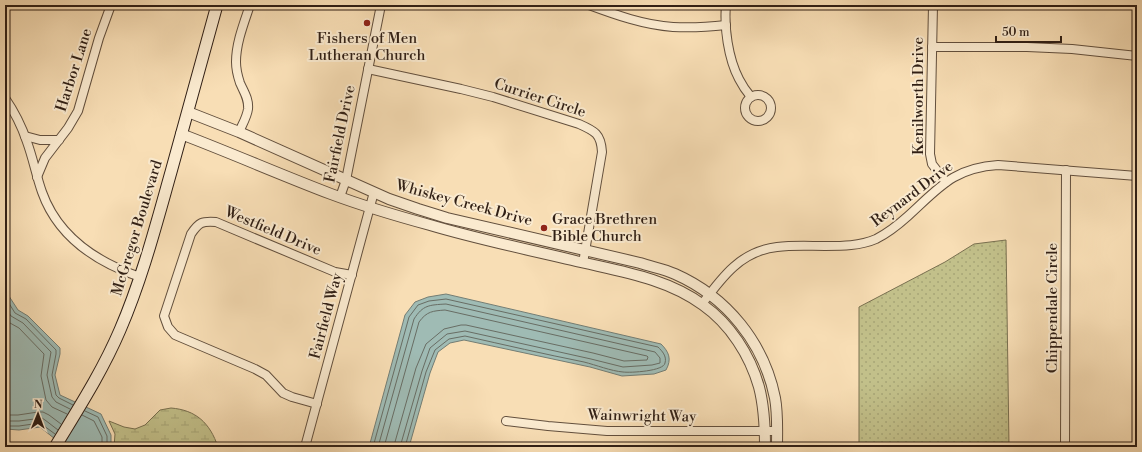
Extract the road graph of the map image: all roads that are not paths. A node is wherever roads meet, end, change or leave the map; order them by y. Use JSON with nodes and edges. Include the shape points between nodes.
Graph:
{"nodes":[{"id":1,"x":111,"y":5,"type":"edge"},
{"id":2,"x":217,"y":5,"type":"edge"},
{"id":3,"x":250,"y":5,"type":"edge"},
{"id":4,"x":381,"y":5,"type":"edge"},
{"id":5,"x":589,"y":5,"type":"edge"},
{"id":6,"x":726,"y":5,"type":"edge"},
{"id":7,"x":933,"y":5,"type":"edge"},
{"id":8,"x":726,"y":25,"type":"junction"},
{"id":9,"x":932,"y":47,"type":"junction"},
{"id":10,"x":1137,"y":56,"type":"edge"},
{"id":11,"x":368,"y":69,"type":"junction"},
{"id":12,"x":751,"y":97,"type":"dead end"},
{"id":13,"x":5,"y":98,"type":"edge"},
{"id":14,"x":188,"y":112,"type":"junction"},
{"id":15,"x":239,"y":132,"type":"junction"},
{"id":16,"x":181,"y":134,"type":"junction"},
{"id":17,"x":25,"y":136,"type":"junction"},
{"id":18,"x":59,"y":140,"type":"junction"},
{"id":19,"x":1066,"y":170,"type":"junction"},
{"id":20,"x":1137,"y":176,"type":"edge"},
{"id":21,"x":38,"y":177,"type":"junction"},
{"id":22,"x":346,"y":180,"type":"junction"},
{"id":23,"x":946,"y":182,"type":"junction"},
{"id":24,"x":374,"y":192,"type":"junction"},
{"id":25,"x":340,"y":197,"type":"junction"},
{"id":26,"x":370,"y":207,"type":"junction"},
{"id":27,"x":586,"y":250,"type":"junction"},
{"id":28,"x":583,"y":263,"type":"junction"},
{"id":29,"x":352,"y":275,"type":"junction"},
{"id":30,"x":140,"y":277,"type":"junction"},
{"id":31,"x":710,"y":294,"type":"junction"},
{"id":32,"x":702,"y":304,"type":"junction"},
{"id":33,"x":317,"y":404,"type":"junction"},
{"id":34,"x":506,"y":421,"type":"dead end"},
{"id":35,"x":765,"y":431,"type":"junction"},
{"id":36,"x":777,"y":431,"type":"junction"},
{"id":37,"x":55,"y":447,"type":"edge"},
{"id":38,"x":305,"y":447,"type":"edge"},
{"id":39,"x":765,"y":447,"type":"edge"},
{"id":40,"x":777,"y":447,"type":"edge"},
{"id":41,"x":1065,"y":447,"type":"edge"}],
"edges":[{"from":1,"to":18,"type":"street","name":"Harbor Lane","via":[[78,111]]},
{"from":2,"to":14,"type":"main road","name":"McGregor Boulevard"},
{"from":3,"to":15,"type":"street","via":[[236,58],[237,73],[248,101],[248,111]]},
{"from":4,"to":11,"type":"street","name":"Fairfield Drive"},
{"from":5,"to":8,"type":"street","via":[[661,26],[692,28]]},
{"from":6,"to":8,"type":"street"},
{"from":7,"to":9,"type":"street","name":"Kenilworth Drive"},
{"from":8,"to":12,"type":"street","via":[[734,69]]},
{"from":9,"to":10,"type":"street","via":[[1072,49]]},
{"from":9,"to":23,"type":"street","name":"Kenilworth Drive","via":[[930,154],[932,164]]},
{"from":11,"to":22,"type":"street","name":"Fairfield Drive"},
{"from":11,"to":27,"type":"street","name":"Currier Circle","via":[[493,97],[579,124],[597,134],[602,142],[602,152]]},
{"from":13,"to":17,"type":"street"},
{"from":14,"to":15,"type":"street","name":"Whiskey Creek Drive"},
{"from":14,"to":16,"type":"main road","name":"McGregor Boulevard"},
{"from":15,"to":22,"type":"street","name":"Whiskey Creek Drive"},
{"from":16,"to":25,"type":"street","name":"Whiskey Creek Drive"},
{"from":16,"to":30,"type":"main road","name":"McGregor Boulevard"},
{"from":17,"to":18,"type":"street","via":[[40,140]]},
{"from":17,"to":21,"type":"street"},
{"from":18,"to":21,"type":"street","name":"Harbor Lane","via":[[45,158]]},
{"from":19,"to":20,"type":"street","name":"Reynard Drive"},
{"from":19,"to":23,"type":"street","name":"Reynard Drive","via":[[985,166],[963,172]]},
{"from":19,"to":41,"type":"street","name":"Chippendale Circle"},
{"from":21,"to":30,"type":"street","via":[[47,205],[74,240],[102,261]]},
{"from":22,"to":24,"type":"street","name":"Whiskey Creek Drive"},
{"from":22,"to":25,"type":"street","name":"Fairfield Drive"},
{"from":23,"to":31,"type":"street","name":"Reynard Drive","via":[[898,225],[875,240],[847,246],[788,246],[764,250],[734,266]]},
{"from":24,"to":26,"type":"street","name":"Fairfield Way"},
{"from":24,"to":27,"type":"street","name":"Whiskey Creek Drive","via":[[447,218]]},
{"from":25,"to":26,"type":"street","name":"Whiskey Creek Drive"},
{"from":26,"to":28,"type":"street","name":"Whiskey Creek Drive","via":[[460,234]]},
{"from":26,"to":29,"type":"street","name":"Fairfield Way"},
{"from":27,"to":28,"type":"street","name":"Currier Circle"},
{"from":27,"to":31,"type":"street","name":"Whiskey Creek Drive","via":[[668,271]]},
{"from":28,"to":32,"type":"street","name":"Whiskey Creek Drive","via":[[663,283]]},
{"from":29,"to":33,"type":"street","name":"Fairfield Way"},
{"from":29,"to":33,"type":"street","name":"Westfield Drive","via":[[335,272],[216,222],[206,221],[196,226],[191,234],[164,316],[168,327],[176,334],[266,375],[283,393]]},
{"from":30,"to":37,"type":"main road","name":"McGregor Boulevard","via":[[119,331],[86,397]]},
{"from":31,"to":32,"type":"street","name":"Reynard Drive"},
{"from":31,"to":36,"type":"street","name":"Whiskey Creek Drive","via":[[745,328],[762,357],[775,400]]},
{"from":32,"to":35,"type":"street","name":"Whiskey Creek Drive","via":[[726,326],[752,368],[759,387]]},
{"from":33,"to":38,"type":"street","name":"Fairfield Way"},
{"from":34,"to":35,"type":"street","name":"Wainwright Way","via":[[607,431]]},
{"from":35,"to":36,"type":"street","name":"Wainwright Way"},
{"from":35,"to":39,"type":"street","name":"Whiskey Creek Drive"},
{"from":36,"to":40,"type":"street","name":"Whiskey Creek Drive"}]}
